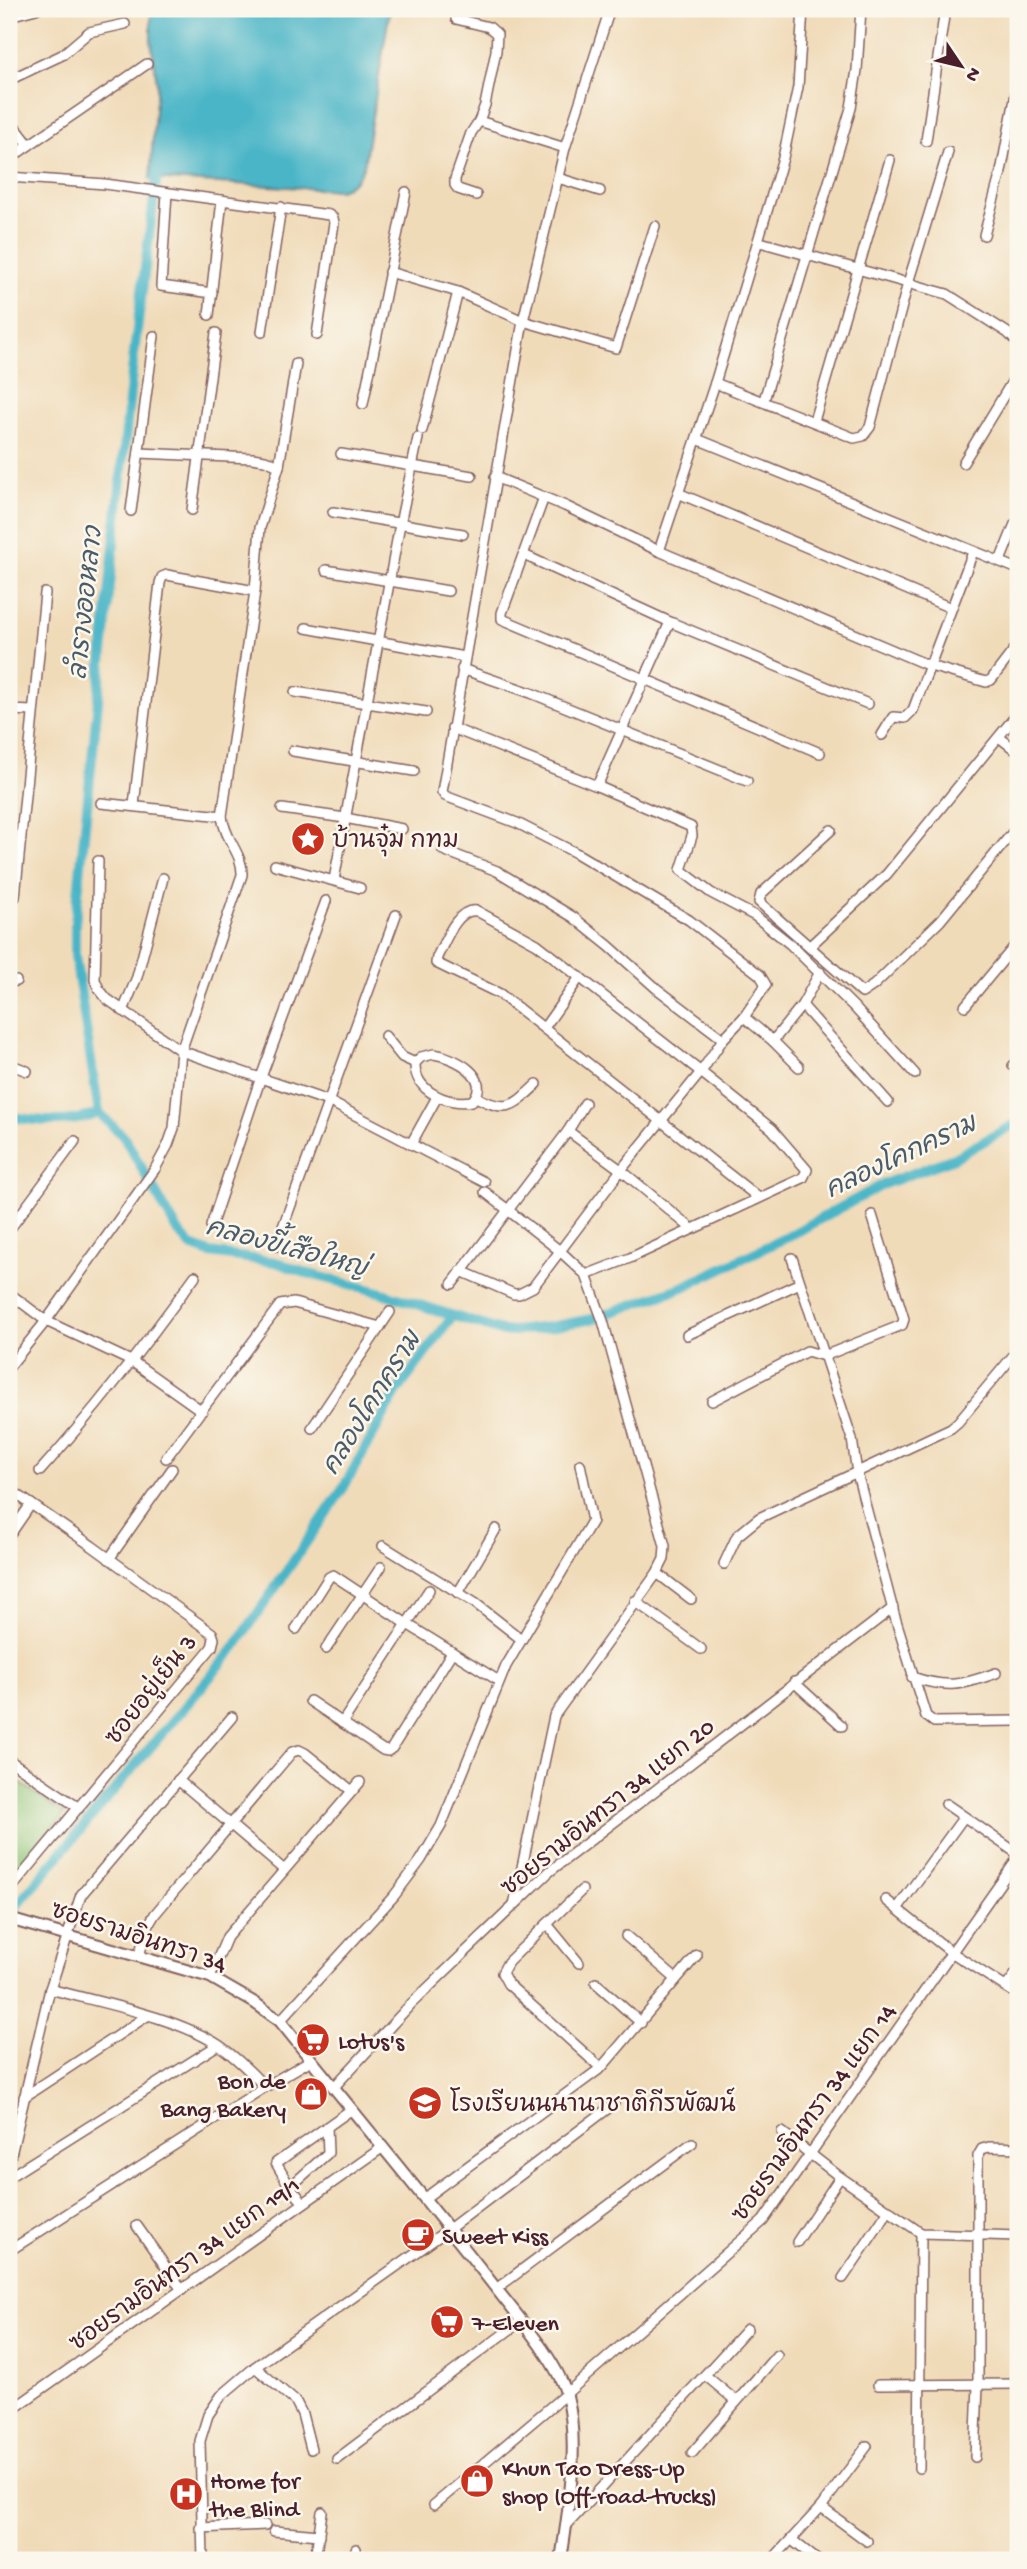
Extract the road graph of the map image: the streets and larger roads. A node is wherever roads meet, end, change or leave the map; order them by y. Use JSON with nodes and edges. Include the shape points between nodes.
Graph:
{"nodes":[{"id":1,"x":36,"y":9,"type":"edge"},
{"id":2,"x":610,"y":9,"type":"edge"},
{"id":3,"x":803,"y":9,"type":"edge"},
{"id":4,"x":861,"y":9,"type":"edge"},
{"id":5,"x":945,"y":9,"type":"edge"},
{"id":6,"x":9,"y":16,"type":"edge"},
{"id":7,"x":456,"y":19,"type":"dead end"},
{"id":8,"x":125,"y":24,"type":"dead end"},
{"id":9,"x":147,"y":64,"type":"dead end"},
{"id":10,"x":9,"y":79,"type":"edge"},
{"id":11,"x":1018,"y":83,"type":"edge"},
{"id":12,"x":9,"y":120,"type":"edge"},
{"id":13,"x":479,"y":121,"type":"junction"},
{"id":14,"x":926,"y":141,"type":"dead end"},
{"id":15,"x":29,"y":145,"type":"junction"},
{"id":16,"x":565,"y":148,"type":"junction"},
{"id":17,"x":948,"y":152,"type":"dead end"},
{"id":18,"x":9,"y":159,"type":"edge"},
{"id":19,"x":890,"y":160,"type":"dead end"},
{"id":20,"x":9,"y":177,"type":"edge"},
{"id":21,"x":558,"y":178,"type":"junction"},
{"id":22,"x":600,"y":191,"type":"dead end"},
{"id":23,"x":167,"y":192,"type":"junction"},
{"id":24,"x":406,"y":192,"type":"dead end"},
{"id":25,"x":477,"y":195,"type":"dead end"},
{"id":26,"x":222,"y":200,"type":"junction"},
{"id":27,"x":281,"y":207,"type":"junction"},
{"id":28,"x":655,"y":226,"type":"dead end"},
{"id":29,"x":984,"y":236,"type":"dead end"},
{"id":30,"x":760,"y":242,"type":"junction"},
{"id":31,"x":808,"y":254,"type":"junction"},
{"id":32,"x":858,"y":269,"type":"junction"},
{"id":33,"x":389,"y":272,"type":"junction"},
{"id":34,"x":908,"y":283,"type":"junction"},
{"id":35,"x":458,"y":292,"type":"junction"},
{"id":36,"x":212,"y":293,"type":"junction"},
{"id":37,"x":209,"y":316,"type":"dead end"},
{"id":38,"x":523,"y":321,"type":"junction"},
{"id":39,"x":262,"y":332,"type":"dead end"},
{"id":40,"x":216,"y":333,"type":"dead end"},
{"id":41,"x":317,"y":335,"type":"dead end"},
{"id":42,"x":154,"y":336,"type":"dead end"},
{"id":43,"x":1018,"y":343,"type":"edge"},
{"id":44,"x":296,"y":364,"type":"dead end"},
{"id":45,"x":1018,"y":372,"type":"edge"},
{"id":46,"x":715,"y":383,"type":"junction"},
{"id":47,"x":764,"y":400,"type":"junction"},
{"id":48,"x":363,"y":404,"type":"dead end"},
{"id":49,"x":814,"y":421,"type":"junction"},
{"id":50,"x":697,"y":439,"type":"junction"},
{"id":51,"x":139,"y":453,"type":"junction"},
{"id":52,"x":341,"y":454,"type":"dead end"},
{"id":53,"x":199,"y":456,"type":"junction"},
{"id":54,"x":963,"y":463,"type":"dead end"},
{"id":55,"x":279,"y":466,"type":"junction"},
{"id":56,"x":411,"y":467,"type":"junction"},
{"id":57,"x":471,"y":476,"type":"dead end"},
{"id":58,"x":495,"y":477,"type":"junction"},
{"id":59,"x":678,"y":493,"type":"junction"},
{"id":60,"x":544,"y":498,"type":"junction"},
{"id":61,"x":192,"y":510,"type":"dead end"},
{"id":62,"x":131,"y":511,"type":"dead end"},
{"id":63,"x":334,"y":512,"type":"dead end"},
{"id":64,"x":400,"y":524,"type":"junction"},
{"id":65,"x":1015,"y":524,"type":"dead end"},
{"id":66,"x":463,"y":534,"type":"dead end"},
{"id":67,"x":659,"y":551,"type":"junction"},
{"id":68,"x":973,"y":552,"type":"junction"},
{"id":69,"x":524,"y":555,"type":"junction"},
{"id":70,"x":1000,"y":561,"type":"junction"},
{"id":71,"x":1018,"y":569,"type":"edge"},
{"id":72,"x":326,"y":570,"type":"dead end"},
{"id":73,"x":390,"y":583,"type":"junction"},
{"id":74,"x":255,"y":591,"type":"junction"},
{"id":75,"x":448,"y":591,"type":"dead end"},
{"id":76,"x":45,"y":593,"type":"dead end"},
{"id":77,"x":951,"y":608,"type":"junction"},
{"id":78,"x":670,"y":622,"type":"junction"},
{"id":79,"x":306,"y":628,"type":"dead end"},
{"id":80,"x":377,"y":643,"type":"junction"},
{"id":81,"x":1014,"y":650,"type":"dead end"},
{"id":82,"x":464,"y":657,"type":"junction"},
{"id":83,"x":930,"y":666,"type":"junction"},
{"id":84,"x":462,"y":669,"type":"junction"},
{"id":85,"x":644,"y":678,"type":"junction"},
{"id":86,"x":295,"y":692,"type":"dead end"},
{"id":87,"x":366,"y":703,"type":"junction"},
{"id":88,"x":868,"y":704,"type":"dead end"},
{"id":89,"x":9,"y":710,"type":"edge"},
{"id":90,"x":33,"y":711,"type":"junction"},
{"id":91,"x":426,"y":712,"type":"dead end"},
{"id":92,"x":1018,"y":713,"type":"edge"},
{"id":93,"x":453,"y":728,"type":"junction"},
{"id":94,"x":622,"y":729,"type":"junction"},
{"id":95,"x":882,"y":735,"type":"dead end"},
{"id":96,"x":999,"y":737,"type":"junction"},
{"id":97,"x":293,"y":751,"type":"dead end"},
{"id":98,"x":820,"y":752,"type":"dead end"},
{"id":99,"x":1018,"y":752,"type":"edge"},
{"id":100,"x":356,"y":760,"type":"junction"},
{"id":101,"x":414,"y":771,"type":"dead end"},
{"id":102,"x":747,"y":781,"type":"dead end"},
{"id":103,"x":597,"y":786,"type":"junction"},
{"id":104,"x":101,"y":803,"type":"dead end"},
{"id":105,"x":134,"y":805,"type":"junction"},
{"id":106,"x":282,"y":808,"type":"dead end"},
{"id":107,"x":222,"y":816,"type":"junction"},
{"id":108,"x":345,"y":818,"type":"junction"},
{"id":109,"x":1018,"y":826,"type":"edge"},
{"id":110,"x":402,"y":830,"type":"dead end"},
{"id":111,"x":831,"y":830,"type":"dead end"},
{"id":112,"x":443,"y":850,"type":"dead end"},
{"id":113,"x":98,"y":860,"type":"dead end"},
{"id":114,"x":275,"y":865,"type":"dead end"},
{"id":115,"x":163,"y":878,"type":"dead end"},
{"id":116,"x":334,"y":880,"type":"junction"},
{"id":117,"x":360,"y":888,"type":"dead end"},
{"id":118,"x":15,"y":897,"type":"dead end"},
{"id":119,"x":326,"y":901,"type":"dead end"},
{"id":120,"x":396,"y":915,"type":"dead end"},
{"id":121,"x":1018,"y":942,"type":"edge"},
{"id":122,"x":810,"y":946,"type":"junction"},
{"id":123,"x":820,"y":972,"type":"junction"},
{"id":124,"x":580,"y":977,"type":"junction"},
{"id":125,"x":802,"y":1005,"type":"junction"},
{"id":126,"x":965,"y":1006,"type":"dead end"},
{"id":127,"x":123,"y":1011,"type":"junction"},
{"id":128,"x":744,"y":1017,"type":"junction"},
{"id":129,"x":544,"y":1028,"type":"junction"},
{"id":130,"x":385,"y":1036,"type":"dead end"},
{"id":131,"x":723,"y":1039,"type":"junction"},
{"id":132,"x":773,"y":1041,"type":"junction"},
{"id":133,"x":181,"y":1051,"type":"junction"},
{"id":134,"x":415,"y":1063,"type":"junction"},
{"id":135,"x":9,"y":1064,"type":"edge"},
{"id":136,"x":799,"y":1067,"type":"dead end"},
{"id":137,"x":27,"y":1070,"type":"dead end"},
{"id":138,"x":701,"y":1072,"type":"junction"},
{"id":139,"x":915,"y":1074,"type":"dead end"},
{"id":140,"x":260,"y":1080,"type":"junction"},
{"id":141,"x":537,"y":1084,"type":"dead end"},
{"id":142,"x":437,"y":1097,"type":"junction"},
{"id":143,"x":476,"y":1097,"type":"junction"},
{"id":144,"x":328,"y":1101,"type":"junction"},
{"id":145,"x":888,"y":1102,"type":"dead end"},
{"id":146,"x":585,"y":1103,"type":"dead end"},
{"id":147,"x":663,"y":1121,"type":"junction"},
{"id":148,"x":568,"y":1131,"type":"junction"},
{"id":149,"x":75,"y":1141,"type":"dead end"},
{"id":150,"x":411,"y":1144,"type":"junction"},
{"id":151,"x":621,"y":1170,"type":"junction"},
{"id":152,"x":759,"y":1198,"type":"junction"},
{"id":153,"x":507,"y":1210,"type":"junction"},
{"id":154,"x":872,"y":1215,"type":"dead end"},
{"id":155,"x":211,"y":1226,"type":"dead end"},
{"id":156,"x":692,"y":1228,"type":"junction"},
{"id":157,"x":9,"y":1230,"type":"edge"},
{"id":158,"x":276,"y":1246,"type":"dead end"},
{"id":159,"x":560,"y":1251,"type":"junction"},
{"id":160,"x":792,"y":1258,"type":"dead end"},
{"id":161,"x":461,"y":1271,"type":"junction"},
{"id":162,"x":586,"y":1275,"type":"junction"},
{"id":163,"x":195,"y":1276,"type":"dead end"},
{"id":164,"x":800,"y":1283,"type":"junction"},
{"id":165,"x":452,"y":1284,"type":"dead end"},
{"id":166,"x":9,"y":1293,"type":"edge"},
{"id":167,"x":390,"y":1312,"type":"dead end"},
{"id":168,"x":46,"y":1321,"type":"junction"},
{"id":169,"x":380,"y":1327,"type":"junction"},
{"id":170,"x":687,"y":1335,"type":"dead end"},
{"id":171,"x":1018,"y":1350,"type":"edge"},
{"id":172,"x":824,"y":1356,"type":"junction"},
{"id":173,"x":133,"y":1362,"type":"junction"},
{"id":174,"x":9,"y":1367,"type":"edge"},
{"id":175,"x":712,"y":1401,"type":"dead end"},
{"id":176,"x":202,"y":1411,"type":"junction"},
{"id":177,"x":312,"y":1428,"type":"dead end"},
{"id":178,"x":166,"y":1458,"type":"dead end"},
{"id":179,"x":580,"y":1464,"type":"dead end"},
{"id":180,"x":172,"y":1469,"type":"dead end"},
{"id":181,"x":40,"y":1471,"type":"dead end"},
{"id":182,"x":857,"y":1473,"type":"junction"},
{"id":183,"x":12,"y":1491,"type":"dead end"},
{"id":184,"x":31,"y":1504,"type":"junction"},
{"id":185,"x":496,"y":1529,"type":"dead end"},
{"id":186,"x":9,"y":1535,"type":"edge"},
{"id":187,"x":383,"y":1546,"type":"dead end"},
{"id":188,"x":109,"y":1559,"type":"junction"},
{"id":189,"x":724,"y":1563,"type":"dead end"},
{"id":190,"x":381,"y":1567,"type":"dead end"},
{"id":191,"x":657,"y":1573,"type":"junction"},
{"id":192,"x":429,"y":1590,"type":"dead end"},
{"id":193,"x":362,"y":1593,"type":"junction"},
{"id":194,"x":458,"y":1593,"type":"junction"},
{"id":195,"x":691,"y":1599,"type":"dead end"},
{"id":196,"x":635,"y":1601,"type":"junction"},
{"id":197,"x":893,"y":1608,"type":"junction"},
{"id":198,"x":407,"y":1624,"type":"junction"},
{"id":199,"x":296,"y":1629,"type":"dead end"},
{"id":200,"x":521,"y":1639,"type":"junction"},
{"id":201,"x":326,"y":1649,"type":"dead end"},
{"id":202,"x":701,"y":1649,"type":"dead end"},
{"id":203,"x":452,"y":1653,"type":"junction"},
{"id":204,"x":996,"y":1673,"type":"dead end"},
{"id":205,"x":912,"y":1677,"type":"junction"},
{"id":206,"x":499,"y":1681,"type":"junction"},
{"id":207,"x":793,"y":1682,"type":"junction"},
{"id":208,"x":310,"y":1701,"type":"dead end"},
{"id":209,"x":232,"y":1717,"type":"dead end"},
{"id":210,"x":1018,"y":1721,"type":"edge"},
{"id":211,"x":342,"y":1723,"type":"junction"},
{"id":212,"x":842,"y":1726,"type":"dead end"},
{"id":213,"x":9,"y":1760,"type":"edge"},
{"id":214,"x":178,"y":1780,"type":"junction"},
{"id":215,"x":360,"y":1782,"type":"dead end"},
{"id":216,"x":352,"y":1791,"type":"junction"},
{"id":217,"x":946,"y":1804,"type":"dead end"},
{"id":218,"x":79,"y":1808,"type":"junction"},
{"id":219,"x":963,"y":1818,"type":"junction"},
{"id":220,"x":230,"y":1825,"type":"junction"},
{"id":221,"x":1018,"y":1856,"type":"edge"},
{"id":222,"x":283,"y":1869,"type":"junction"},
{"id":223,"x":9,"y":1891,"type":"edge"},
{"id":224,"x":582,"y":1891,"type":"dead end"},
{"id":225,"x":886,"y":1900,"type":"dead end"},
{"id":226,"x":514,"y":1905,"type":"junction"},
{"id":227,"x":897,"y":1909,"type":"junction"},
{"id":228,"x":9,"y":1919,"type":"edge"},
{"id":229,"x":547,"y":1924,"type":"junction"},
{"id":230,"x":66,"y":1934,"type":"junction"},
{"id":231,"x":626,"y":1936,"type":"dead end"},
{"id":232,"x":951,"y":1952,"type":"junction"},
{"id":233,"x":139,"y":1955,"type":"junction"},
{"id":234,"x":697,"y":1955,"type":"dead end"},
{"id":235,"x":579,"y":1963,"type":"dead end"},
{"id":236,"x":1018,"y":1971,"type":"edge"},
{"id":237,"x":210,"y":1977,"type":"junction"},
{"id":238,"x":676,"y":1979,"type":"junction"},
{"id":239,"x":596,"y":1983,"type":"dead end"},
{"id":240,"x":1006,"y":1987,"type":"junction"},
{"id":241,"x":50,"y":1989,"type":"junction"},
{"id":242,"x":1018,"y":1995,"type":"edge"},
{"id":243,"x":147,"y":2016,"type":"junction"},
{"id":244,"x":280,"y":2021,"type":"junction"},
{"id":245,"x":641,"y":2023,"type":"junction"},
{"id":246,"x":218,"y":2045,"type":"junction"},
{"id":247,"x":312,"y":2060,"type":"junction"},
{"id":248,"x":601,"y":2068,"type":"junction"},
{"id":249,"x":265,"y":2087,"type":"junction"},
{"id":250,"x":334,"y":2087,"type":"junction"},
{"id":251,"x":24,"y":2097,"type":"junction"},
{"id":252,"x":614,"y":2104,"type":"dead end"},
{"id":253,"x":352,"y":2109,"type":"junction"},
{"id":254,"x":327,"y":2127,"type":"junction"},
{"id":255,"x":782,"y":2132,"type":"dead end"},
{"id":256,"x":692,"y":2143,"type":"dead end"},
{"id":257,"x":383,"y":2147,"type":"junction"},
{"id":258,"x":1018,"y":2148,"type":"edge"},
{"id":259,"x":810,"y":2153,"type":"junction"},
{"id":260,"x":9,"y":2163,"type":"edge"},
{"id":261,"x":9,"y":2177,"type":"edge"},
{"id":262,"x":840,"y":2177,"type":"junction"},
{"id":263,"x":290,"y":2187,"type":"junction"},
{"id":264,"x":425,"y":2198,"type":"junction"},
{"id":265,"x":303,"y":2202,"type":"junction"},
{"id":266,"x":889,"y":2210,"type":"junction"},
{"id":267,"x":137,"y":2225,"type":"dead end"},
{"id":268,"x":449,"y":2229,"type":"junction"},
{"id":269,"x":921,"y":2233,"type":"junction"},
{"id":270,"x":977,"y":2235,"type":"junction"},
{"id":271,"x":1018,"y":2236,"type":"edge"},
{"id":272,"x":797,"y":2242,"type":"dead end"},
{"id":273,"x":9,"y":2251,"type":"edge"},
{"id":274,"x":842,"y":2278,"type":"dead end"},
{"id":275,"x":496,"y":2289,"type":"junction"},
{"id":276,"x":182,"y":2290,"type":"junction"},
{"id":277,"x":521,"y":2321,"type":"junction"},
{"id":278,"x":747,"y":2329,"type":"dead end"},
{"id":279,"x":777,"y":2355,"type":"dead end"},
{"id":280,"x":255,"y":2367,"type":"junction"},
{"id":281,"x":705,"y":2375,"type":"junction"},
{"id":282,"x":1018,"y":2384,"type":"edge"},
{"id":283,"x":878,"y":2385,"type":"dead end"},
{"id":284,"x":919,"y":2385,"type":"junction"},
{"id":285,"x":978,"y":2385,"type":"junction"},
{"id":286,"x":567,"y":2393,"type":"junction"},
{"id":287,"x":736,"y":2401,"type":"junction"},
{"id":288,"x":9,"y":2412,"type":"edge"},
{"id":289,"x":867,"y":2445,"type":"dead end"},
{"id":290,"x":312,"y":2449,"type":"dead end"},
{"id":291,"x":692,"y":2453,"type":"dead end"},
{"id":292,"x":975,"y":2457,"type":"dead end"},
{"id":293,"x":337,"y":2459,"type":"dead end"},
{"id":294,"x":919,"y":2468,"type":"dead end"},
{"id":295,"x":434,"y":2505,"type":"dead end"},
{"id":296,"x":821,"y":2507,"type":"junction"},
{"id":297,"x":322,"y":2512,"type":"dead end"},
{"id":298,"x":265,"y":2525,"type":"dead end"},
{"id":299,"x":566,"y":2526,"type":"junction"},
{"id":300,"x":200,"y":2528,"type":"junction"},
{"id":301,"x":274,"y":2531,"type":"dead end"},
{"id":302,"x":319,"y":2535,"type":"junction"},
{"id":303,"x":792,"y":2540,"type":"junction"},
{"id":304,"x":867,"y":2541,"type":"dead end"},
{"id":305,"x":356,"y":2550,"type":"dead end"},
{"id":306,"x":203,"y":2560,"type":"edge"},
{"id":307,"x":315,"y":2560,"type":"edge"},
{"id":308,"x":354,"y":2560,"type":"edge"},
{"id":309,"x":561,"y":2560,"type":"edge"},
{"id":310,"x":772,"y":2560,"type":"edge"},
{"id":311,"x":817,"y":2560,"type":"edge"}],
"edges":[{"from":1,"to":6,"type":"street"},
{"from":2,"to":16,"type":"street"},
{"from":3,"to":30,"type":"street","via":[[798,87]]},
{"from":4,"to":31,"type":"street","via":[[851,108]]},
{"from":5,"to":14,"type":"street"},
{"from":7,"to":13,"type":"street","via":[[489,27],[497,34]]},
{"from":8,"to":10,"type":"street","via":[[89,32],[62,55]]},
{"from":9,"to":15,"type":"street"},
{"from":11,"to":29,"type":"street"},
{"from":12,"to":15,"type":"street"},
{"from":13,"to":16,"type":"street"},
{"from":13,"to":25,"type":"street","via":[[455,179],[458,189]]},
{"from":15,"to":18,"type":"street"},
{"from":16,"to":21,"type":"street"},
{"from":17,"to":34,"type":"street"},
{"from":19,"to":32,"type":"street"},
{"from":20,"to":23,"type":"street"},
{"from":21,"to":22,"type":"street"},
{"from":21,"to":38,"type":"street"},
{"from":23,"to":26,"type":"street"},
{"from":23,"to":36,"type":"street","via":[[161,286]]},
{"from":24,"to":33,"type":"street"},
{"from":26,"to":27,"type":"street"},
{"from":26,"to":36,"type":"street"},
{"from":27,"to":39,"type":"street"},
{"from":27,"to":41,"type":"street","via":[[333,218]]},
{"from":28,"to":38,"type":"street","via":[[616,348]]},
{"from":30,"to":31,"type":"street"},
{"from":30,"to":46,"type":"street"},
{"from":31,"to":32,"type":"street"},
{"from":31,"to":47,"type":"street"},
{"from":32,"to":34,"type":"street"},
{"from":32,"to":49,"type":"street"},
{"from":33,"to":35,"type":"street"},
{"from":33,"to":48,"type":"street"},
{"from":34,"to":43,"type":"street","via":[[947,294]]},
{"from":34,"to":49,"type":"street","via":[[867,432],[853,438]]},
{"from":35,"to":38,"type":"street"},
{"from":35,"to":56,"type":"street"},
{"from":36,"to":37,"type":"street"},
{"from":38,"to":58,"type":"street"},
{"from":40,"to":53,"type":"street"},
{"from":42,"to":51,"type":"street"},
{"from":44,"to":55,"type":"street"},
{"from":45,"to":54,"type":"street"},
{"from":46,"to":47,"type":"street"},
{"from":46,"to":50,"type":"street"},
{"from":47,"to":49,"type":"street"},
{"from":50,"to":59,"type":"street"},
{"from":50,"to":68,"type":"street"},
{"from":51,"to":53,"type":"street"},
{"from":51,"to":62,"type":"street"},
{"from":52,"to":56,"type":"street"},
{"from":53,"to":55,"type":"street","via":[[252,458]]},
{"from":53,"to":61,"type":"street"},
{"from":55,"to":74,"type":"street","via":[[260,528]]},
{"from":56,"to":57,"type":"street"},
{"from":56,"to":64,"type":"street"},
{"from":58,"to":60,"type":"street"},
{"from":58,"to":82,"type":"street"},
{"from":59,"to":67,"type":"street"},
{"from":59,"to":77,"type":"street"},
{"from":60,"to":67,"type":"street"},
{"from":60,"to":69,"type":"street"},
{"from":63,"to":64,"type":"street"},
{"from":64,"to":66,"type":"street"},
{"from":64,"to":73,"type":"street"},
{"from":65,"to":70,"type":"street"},
{"from":67,"to":83,"type":"street"},
{"from":68,"to":70,"type":"street"},
{"from":68,"to":77,"type":"street"},
{"from":69,"to":78,"type":"street"},
{"from":69,"to":85,"type":"street","via":[[502,619]]},
{"from":70,"to":71,"type":"street"},
{"from":72,"to":73,"type":"street"},
{"from":73,"to":75,"type":"street"},
{"from":73,"to":80,"type":"street"},
{"from":74,"to":105,"type":"street","via":[[162,577]]},
{"from":74,"to":107,"type":"street"},
{"from":76,"to":90,"type":"street"},
{"from":77,"to":83,"type":"street"},
{"from":78,"to":85,"type":"street"},
{"from":78,"to":88,"type":"street"},
{"from":79,"to":80,"type":"street"},
{"from":80,"to":82,"type":"street"},
{"from":80,"to":87,"type":"street"},
{"from":81,"to":83,"type":"street","via":[[986,682]]},
{"from":82,"to":84,"type":"street"},
{"from":83,"to":95,"type":"street","via":[[912,713],[893,717]]},
{"from":84,"to":93,"type":"street"},
{"from":84,"to":94,"type":"street"},
{"from":85,"to":94,"type":"street"},
{"from":85,"to":98,"type":"street"},
{"from":86,"to":87,"type":"street"},
{"from":87,"to":91,"type":"street"},
{"from":87,"to":100,"type":"street"},
{"from":89,"to":90,"type":"street"},
{"from":90,"to":118,"type":"street"},
{"from":92,"to":96,"type":"street"},
{"from":93,"to":103,"type":"street"},
{"from":93,"to":128,"type":"street","via":[[442,790],[445,796],[517,823],[689,920],[766,982]]},
{"from":94,"to":102,"type":"street"},
{"from":94,"to":103,"type":"street"},
{"from":96,"to":99,"type":"street"},
{"from":96,"to":122,"type":"street","via":[[887,874]]},
{"from":97,"to":100,"type":"street"},
{"from":100,"to":101,"type":"street"},
{"from":100,"to":108,"type":"street"},
{"from":103,"to":123,"type":"street","via":[[691,827],[681,870],[711,893],[755,916]]},
{"from":104,"to":105,"type":"street"},
{"from":105,"to":107,"type":"street"},
{"from":106,"to":108,"type":"street"},
{"from":107,"to":133,"type":"street","via":[[228,839],[243,863],[242,875]]},
{"from":108,"to":110,"type":"street"},
{"from":108,"to":116,"type":"street"},
{"from":109,"to":122,"type":"street","via":[[940,921],[868,990],[856,990]]},
{"from":111,"to":122,"type":"street","via":[[759,899]]},
{"from":112,"to":131,"type":"street","via":[[497,871],[573,917]]},
{"from":113,"to":127,"type":"street","via":[[96,986]]},
{"from":114,"to":116,"type":"street"},
{"from":115,"to":127,"type":"street","via":[[137,977]]},
{"from":116,"to":117,"type":"street"},
{"from":119,"to":140,"type":"street"},
{"from":120,"to":144,"type":"street"},
{"from":121,"to":126,"type":"street"},
{"from":123,"to":125,"type":"street"},
{"from":123,"to":139,"type":"street"},
{"from":124,"to":129,"type":"street"},
{"from":124,"to":129,"type":"street","via":[[537,944],[477,911],[461,915],[436,963],[500,994]]},
{"from":124,"to":138,"type":"street"},
{"from":125,"to":132,"type":"street"},
{"from":125,"to":145,"type":"street"},
{"from":127,"to":133,"type":"street"},
{"from":128,"to":131,"type":"street"},
{"from":128,"to":132,"type":"street"},
{"from":129,"to":147,"type":"street"},
{"from":130,"to":134,"type":"street"},
{"from":131,"to":138,"type":"street"},
{"from":132,"to":136,"type":"street"},
{"from":133,"to":140,"type":"street"},
{"from":133,"to":168,"type":"street","via":[[174,1128],[168,1145]]},
{"from":134,"to":142,"type":"street","via":[[419,1082]]},
{"from":134,"to":143,"type":"street","via":[[433,1054],[457,1061],[477,1079]]},
{"from":135,"to":137,"type":"street"},
{"from":138,"to":147,"type":"street"},
{"from":138,"to":152,"type":"street","via":[[772,1129],[806,1167],[803,1178]]},
{"from":140,"to":144,"type":"street"},
{"from":140,"to":155,"type":"street"},
{"from":141,"to":143,"type":"street","via":[[520,1100],[500,1108]]},
{"from":142,"to":143,"type":"street","via":[[461,1103]]},
{"from":142,"to":150,"type":"street"},
{"from":144,"to":150,"type":"street"},
{"from":144,"to":158,"type":"street"},
{"from":146,"to":148,"type":"street"},
{"from":147,"to":151,"type":"street"},
{"from":147,"to":152,"type":"street"},
{"from":148,"to":151,"type":"street"},
{"from":148,"to":153,"type":"street"},
{"from":149,"to":157,"type":"street"},
{"from":150,"to":153,"type":"street","via":[[485,1187]]},
{"from":151,"to":156,"type":"street"},
{"from":151,"to":159,"type":"street"},
{"from":152,"to":156,"type":"street"},
{"from":153,"to":159,"type":"street"},
{"from":153,"to":161,"type":"street"},
{"from":154,"to":172,"type":"street","via":[[903,1323]]},
{"from":156,"to":162,"type":"street"},
{"from":159,"to":161,"type":"street","via":[[533,1287],[519,1294]]},
{"from":159,"to":162,"type":"street"},
{"from":160,"to":164,"type":"street"},
{"from":161,"to":165,"type":"street"},
{"from":162,"to":191,"type":"street","via":[[664,1546]]},
{"from":163,"to":173,"type":"street"},
{"from":164,"to":170,"type":"street"},
{"from":164,"to":172,"type":"street"},
{"from":166,"to":168,"type":"street"},
{"from":167,"to":169,"type":"street"},
{"from":168,"to":173,"type":"street"},
{"from":168,"to":174,"type":"street"},
{"from":169,"to":176,"type":"street","via":[[294,1303],[280,1305]]},
{"from":169,"to":177,"type":"street"},
{"from":171,"to":182,"type":"street","via":[[958,1422]]},
{"from":172,"to":175,"type":"street","via":[[807,1351]]},
{"from":172,"to":182,"type":"street","via":[[852,1439]]},
{"from":173,"to":176,"type":"street"},
{"from":173,"to":181,"type":"street"},
{"from":176,"to":178,"type":"street"},
{"from":179,"to":200,"type":"street","via":[[592,1521]]},
{"from":180,"to":188,"type":"street"},
{"from":182,"to":189,"type":"street","via":[[759,1518],[737,1536]]},
{"from":182,"to":197,"type":"street"},
{"from":183,"to":184,"type":"street","name":"ซอยอยู่เย็น 3"},
{"from":184,"to":186,"type":"street"},
{"from":184,"to":188,"type":"street","name":"ซอยอยู่เย็น 3"},
{"from":185,"to":194,"type":"street"},
{"from":187,"to":194,"type":"street"},
{"from":188,"to":218,"type":"street","name":"ซอยอยู่เย็น 3","via":[[212,1633],[214,1639]]},
{"from":190,"to":193,"type":"street"},
{"from":191,"to":195,"type":"street"},
{"from":191,"to":196,"type":"street"},
{"from":192,"to":198,"type":"street"},
{"from":193,"to":198,"type":"street"},
{"from":193,"to":199,"type":"street","via":[[330,1576]]},
{"from":193,"to":201,"type":"street"},
{"from":194,"to":200,"type":"street"},
{"from":196,"to":202,"type":"street"},
{"from":196,"to":226,"type":"street","via":[[554,1716]]},
{"from":197,"to":205,"type":"street"},
{"from":197,"to":207,"type":"street","name":"ซอยรามอินทรา 34 แยก 20"},
{"from":198,"to":203,"type":"street"},
{"from":198,"to":211,"type":"street"},
{"from":200,"to":206,"type":"street"},
{"from":203,"to":206,"type":"street"},
{"from":203,"to":211,"type":"street","via":[[388,1751]]},
{"from":204,"to":205,"type":"street","via":[[953,1686]]},
{"from":205,"to":210,"type":"street","via":[[926,1716],[933,1722]]},
{"from":206,"to":244,"type":"street","via":[[441,1826],[421,1860]]},
{"from":207,"to":212,"type":"street"},
{"from":207,"to":226,"type":"street","name":"ซอยรามอินทรา 34 แยก 20","via":[[549,1872]]},
{"from":208,"to":211,"type":"street"},
{"from":209,"to":214,"type":"street"},
{"from":213,"to":218,"type":"street"},
{"from":214,"to":220,"type":"street"},
{"from":214,"to":230,"type":"street","via":[[80,1895]]},
{"from":215,"to":216,"type":"street"},
{"from":216,"to":220,"type":"street","via":[[299,1750],[292,1752]]},
{"from":216,"to":222,"type":"street"},
{"from":217,"to":219,"type":"street"},
{"from":218,"to":223,"type":"street","name":"ซอยอยู่เย็น 3"},
{"from":219,"to":221,"type":"street"},
{"from":219,"to":227,"type":"street"},
{"from":220,"to":222,"type":"street"},
{"from":220,"to":233,"type":"street","via":[[155,1914]]},
{"from":221,"to":232,"type":"street","name":"ซอยรามอินทรา 34 แยก 14"},
{"from":222,"to":237,"type":"street","via":[[227,1937]]},
{"from":224,"to":229,"type":"street"},
{"from":225,"to":227,"type":"street"},
{"from":226,"to":250,"type":"street","name":"ซอยรามอินทรา 34 แยก 20"},
{"from":227,"to":232,"type":"street"},
{"from":228,"to":230,"type":"street","name":"ซอยรามอินทรา 34"},
{"from":229,"to":235,"type":"street"},
{"from":229,"to":248,"type":"street","via":[[508,1962],[503,1978]]},
{"from":230,"to":233,"type":"street","name":"ซอยรามอินทรา 34"},
{"from":230,"to":241,"type":"street"},
{"from":231,"to":238,"type":"street"},
{"from":232,"to":240,"type":"street"},
{"from":232,"to":259,"type":"street","name":"ซอยรามอินทรา 34 แยก 14"},
{"from":233,"to":237,"type":"street","name":"ซอยรามอินทรา 34"},
{"from":234,"to":238,"type":"street"},
{"from":236,"to":240,"type":"street"},
{"from":237,"to":244,"type":"street","name":"ซอยรามอินทรา 34"},
{"from":238,"to":245,"type":"street"},
{"from":239,"to":245,"type":"street"},
{"from":240,"to":242,"type":"street"},
{"from":241,"to":243,"type":"street"},
{"from":241,"to":251,"type":"street"},
{"from":243,"to":246,"type":"street"},
{"from":243,"to":251,"type":"street"},
{"from":244,"to":247,"type":"street","name":"ซอยรามอินทรา 34"},
{"from":245,"to":248,"type":"street"},
{"from":246,"to":249,"type":"street"},
{"from":246,"to":261,"type":"street"},
{"from":247,"to":249,"type":"street"},
{"from":247,"to":250,"type":"street","name":"ซอยรามอินทรา 34"},
{"from":248,"to":264,"type":"street"},
{"from":249,"to":273,"type":"street"},
{"from":250,"to":253,"type":"street","name":"ซอยรามอินทรา 34"},
{"from":251,"to":260,"type":"street"},
{"from":252,"to":268,"type":"street"},
{"from":253,"to":254,"type":"street"},
{"from":253,"to":257,"type":"street","name":"ซอยรามอินทรา 34"},
{"from":254,"to":263,"type":"street","via":[[328,2153]]},
{"from":254,"to":263,"type":"street","via":[[276,2162]]},
{"from":255,"to":259,"type":"street"},
{"from":256,"to":275,"type":"street"},
{"from":257,"to":264,"type":"street","name":"ซอยรามอินทรา 34"},
{"from":257,"to":265,"type":"street","name":"ซอยรามอินทรา 34 แยก 19/1"},
{"from":258,"to":270,"type":"street","via":[[989,2147],[978,2155]]},
{"from":259,"to":262,"type":"street"},
{"from":259,"to":286,"type":"street","name":"ซอยรามอินทรา 34 แยก 14","via":[[763,2221]]},
{"from":262,"to":266,"type":"street"},
{"from":262,"to":272,"type":"street"},
{"from":263,"to":265,"type":"street"},
{"from":264,"to":268,"type":"street","name":"ซอยรามอินทรา 34"},
{"from":265,"to":276,"type":"street","name":"ซอยรามอินทรา 34 แยก 19/1"},
{"from":266,"to":269,"type":"street"},
{"from":266,"to":274,"type":"street"},
{"from":267,"to":276,"type":"street"},
{"from":268,"to":275,"type":"street","name":"ซอยรามอินทรา 34"},
{"from":268,"to":280,"type":"street"},
{"from":269,"to":270,"type":"street"},
{"from":269,"to":284,"type":"street"},
{"from":270,"to":271,"type":"street"},
{"from":270,"to":285,"type":"street"},
{"from":275,"to":277,"type":"street","name":"ซอยรามอินทรา 34"},
{"from":276,"to":288,"type":"street","name":"ซอยรามอินทรา 34 แยก 19/1"},
{"from":277,"to":286,"type":"street","name":"ซอยรามอินทรา 34"},
{"from":277,"to":293,"type":"street"},
{"from":278,"to":281,"type":"street"},
{"from":279,"to":287,"type":"street"},
{"from":280,"to":290,"type":"street","via":[[296,2402]]},
{"from":280,"to":300,"type":"street","via":[[221,2396],[208,2415],[200,2441]]},
{"from":281,"to":287,"type":"street"},
{"from":281,"to":299,"type":"street"},
{"from":282,"to":285,"type":"street"},
{"from":283,"to":284,"type":"street"},
{"from":284,"to":285,"type":"street"},
{"from":284,"to":294,"type":"street"},
{"from":285,"to":292,"type":"street"},
{"from":286,"to":295,"type":"street","name":"ซอยรามอินทรา 34 แยก 14"},
{"from":286,"to":299,"type":"street","name":"ซอยรามอินทรา 34","via":[[572,2430]]},
{"from":287,"to":291,"type":"street"},
{"from":289,"to":296,"type":"street"},
{"from":296,"to":303,"type":"street"},
{"from":296,"to":304,"type":"street"},
{"from":297,"to":302,"type":"street"},
{"from":298,"to":300,"type":"street"},
{"from":299,"to":309,"type":"street","name":"ซอยรามอินทรา 34"},
{"from":300,"to":306,"type":"street"},
{"from":301,"to":302,"type":"street"},
{"from":302,"to":307,"type":"street"},
{"from":303,"to":310,"type":"street"},
{"from":303,"to":311,"type":"street"},
{"from":305,"to":308,"type":"street"}]}
